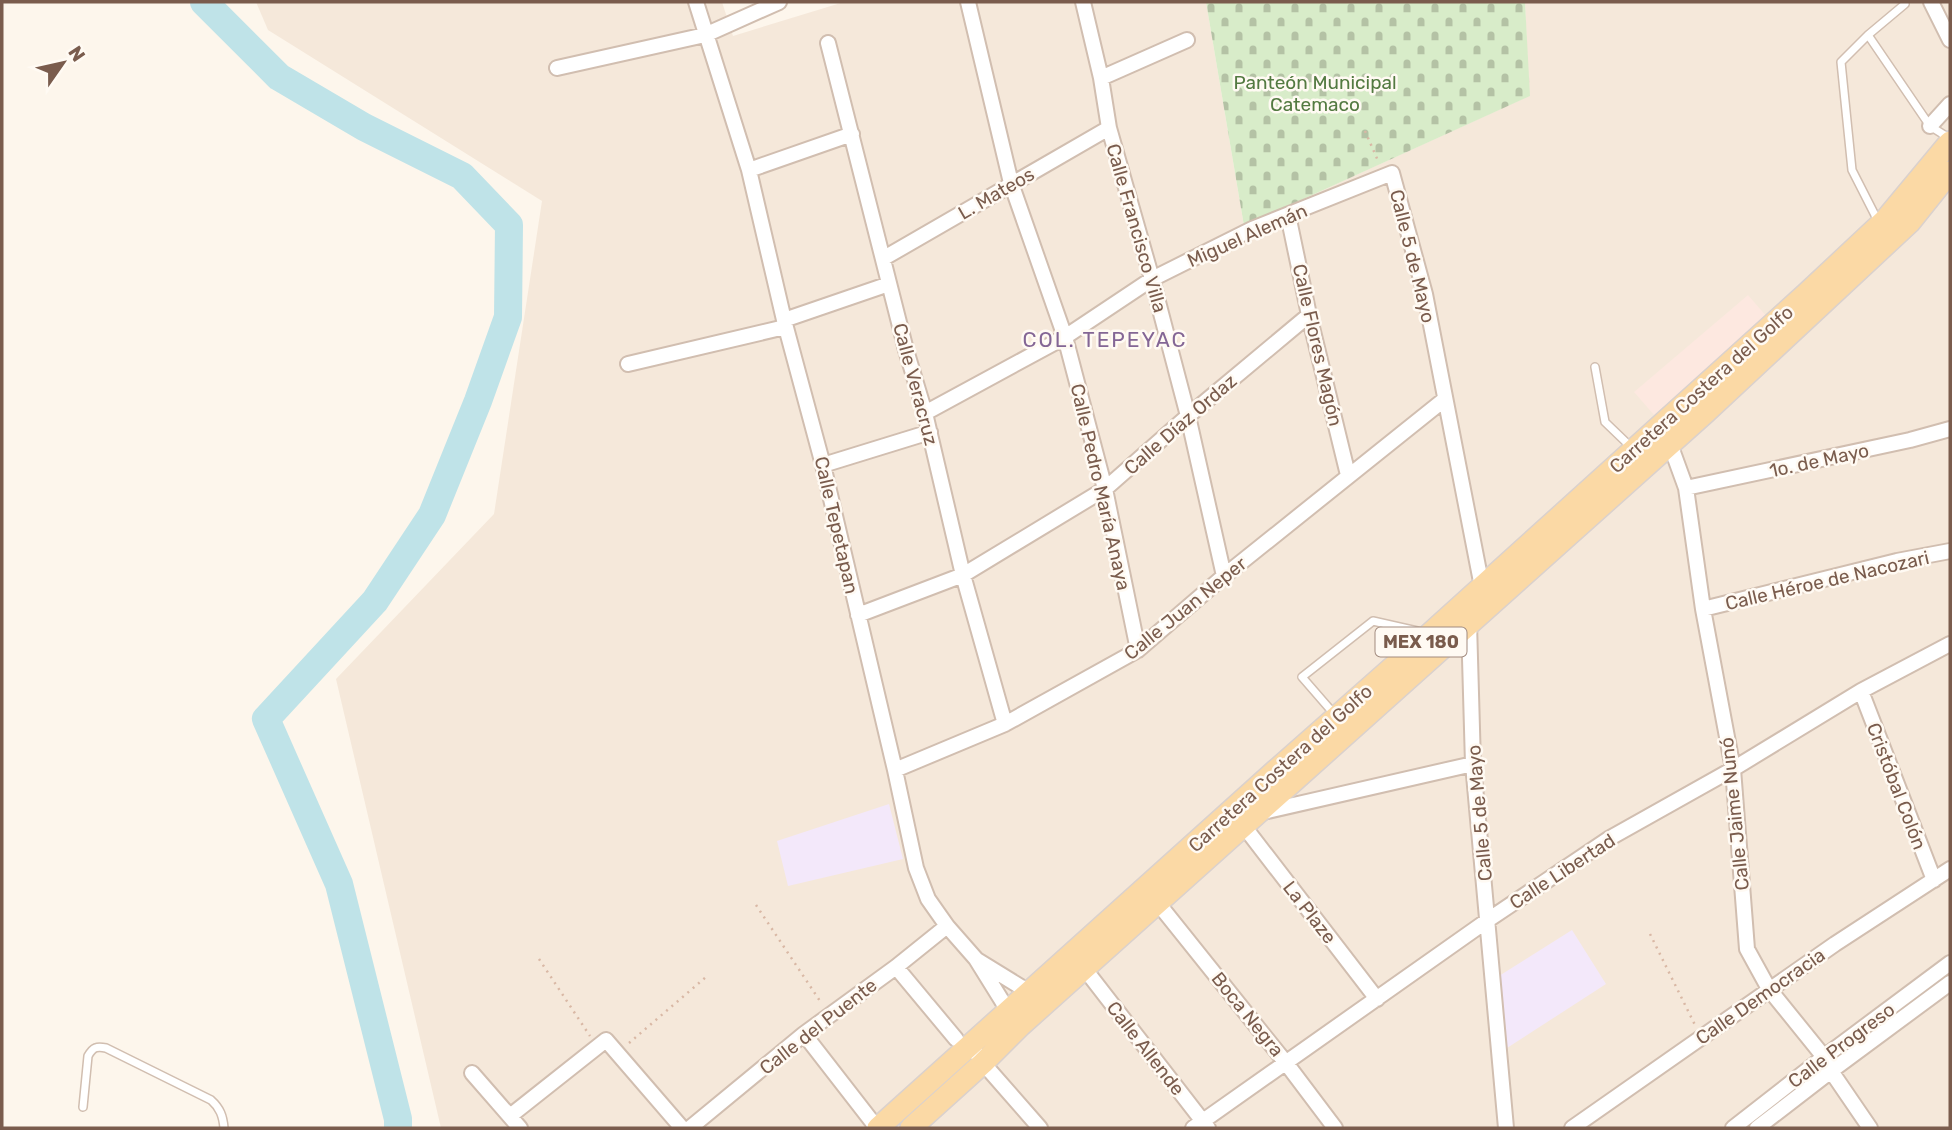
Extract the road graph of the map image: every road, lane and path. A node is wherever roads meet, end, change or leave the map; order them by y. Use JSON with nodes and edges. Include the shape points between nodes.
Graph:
{"nodes":[{"id":1,"x":696,"y":2,"type":"edge"},
{"id":2,"x":779,"y":2,"type":"edge"},
{"id":3,"x":968,"y":2,"type":"edge"},
{"id":4,"x":1083,"y":2,"type":"edge"},
{"id":5,"x":1931,"y":2,"type":"edge"},
{"id":6,"x":1905,"y":5,"type":"dead end"},
{"id":7,"x":705,"y":34,"type":"junction"},
{"id":8,"x":1868,"y":35,"type":"junction"},
{"id":9,"x":1187,"y":40,"type":"dead end"},
{"id":10,"x":1950,"y":40,"type":"edge"},
{"id":11,"x":828,"y":43,"type":"dead end"},
{"id":12,"x":557,"y":68,"type":"dead end"},
{"id":13,"x":1101,"y":78,"type":"junction"},
{"id":14,"x":1950,"y":104,"type":"edge"},
{"id":15,"x":1930,"y":126,"type":"junction"},
{"id":16,"x":1109,"y":128,"type":"junction"},
{"id":17,"x":1365,"y":131,"type":"dead end"},
{"id":18,"x":852,"y":134,"type":"junction"},
{"id":19,"x":1950,"y":141,"type":"edge"},
{"id":20,"x":749,"y":170,"type":"junction"},
{"id":21,"x":1950,"y":172,"type":"edge"},
{"id":22,"x":1388,"y":174,"type":"junction"},
{"id":23,"x":1011,"y":183,"type":"junction"},
{"id":24,"x":1943,"y":187,"type":"edge"},
{"id":25,"x":1288,"y":215,"type":"junction"},
{"id":26,"x":1880,"y":225,"type":"junction"},
{"id":27,"x":884,"y":258,"type":"junction"},
{"id":28,"x":1152,"y":279,"type":"junction"},
{"id":29,"x":889,"y":284,"type":"junction"},
{"id":30,"x":1309,"y":315,"type":"junction"},
{"id":31,"x":785,"y":323,"type":"junction"},
{"id":32,"x":1065,"y":337,"type":"junction"},
{"id":33,"x":628,"y":364,"type":"dead end"},
{"id":34,"x":1595,"y":367,"type":"dead end"},
{"id":35,"x":1446,"y":399,"type":"junction"},
{"id":36,"x":925,"y":413,"type":"junction"},
{"id":37,"x":1188,"y":415,"type":"junction"},
{"id":38,"x":1950,"y":429,"type":"edge"},
{"id":39,"x":930,"y":432,"type":"junction"},
{"id":40,"x":1664,"y":437,"type":"junction"},
{"id":41,"x":1634,"y":450,"type":"junction"},
{"id":42,"x":823,"y":465,"type":"junction"},
{"id":43,"x":1348,"y":475,"type":"junction"},
{"id":44,"x":1686,"y":488,"type":"junction"},
{"id":45,"x":1105,"y":489,"type":"junction"},
{"id":46,"x":1950,"y":551,"type":"edge"},
{"id":47,"x":964,"y":575,"type":"junction"},
{"id":48,"x":1224,"y":576,"type":"junction"},
{"id":49,"x":1482,"y":587,"type":"junction"},
{"id":50,"x":1703,"y":609,"type":"junction"},
{"id":51,"x":858,"y":615,"type":"junction"},
{"id":52,"x":1469,"y":623,"type":"junction"},
{"id":53,"x":1436,"y":640,"type":"junction"},
{"id":54,"x":1138,"y":650,"type":"junction"},
{"id":55,"x":1949,"y":650,"type":"edge"},
{"id":56,"x":1861,"y":691,"type":"junction"},
{"id":57,"x":1005,"y":724,"type":"junction"},
{"id":58,"x":1341,"y":725,"type":"junction"},
{"id":59,"x":1473,"y":764,"type":"junction"},
{"id":60,"x":1734,"y":769,"type":"junction"},
{"id":61,"x":895,"y":770,"type":"junction"},
{"id":62,"x":1250,"y":819,"type":"junction"},
{"id":63,"x":1950,"y":869,"type":"edge"},
{"id":64,"x":1934,"y":880,"type":"junction"},
{"id":65,"x":1157,"y":902,"type":"junction"},
{"id":66,"x":756,"y":905,"type":"dead end"},
{"id":67,"x":1488,"y":920,"type":"junction"},
{"id":68,"x":947,"y":926,"type":"junction"},
{"id":69,"x":1650,"y":934,"type":"dead end"},
{"id":70,"x":538,"y":959,"type":"dead end"},
{"id":71,"x":976,"y":960,"type":"junction"},
{"id":72,"x":1950,"y":963,"type":"edge"},
{"id":73,"x":896,"y":967,"type":"junction"},
{"id":74,"x":1084,"y":968,"type":"junction"},
{"id":75,"x":706,"y":977,"type":"dead end"},
{"id":76,"x":1950,"y":983,"type":"edge"},
{"id":77,"x":1769,"y":989,"type":"junction"},
{"id":78,"x":1038,"y":999,"type":"junction"},
{"id":79,"x":1377,"y":999,"type":"junction"},
{"id":80,"x":830,"y":1015,"type":"junction"},
{"id":81,"x":1014,"y":1019,"type":"junction"},
{"id":82,"x":804,"y":1034,"type":"junction"},
{"id":83,"x":1701,"y":1037,"type":"junction"},
{"id":84,"x":597,"y":1047,"type":"junction"},
{"id":85,"x":970,"y":1049,"type":"junction"},
{"id":86,"x":618,"y":1052,"type":"junction"},
{"id":87,"x":1824,"y":1057,"type":"junction"},
{"id":88,"x":1286,"y":1063,"type":"junction"},
{"id":89,"x":1830,"y":1071,"type":"junction"},
{"id":90,"x":472,"y":1073,"type":"dead end"},
{"id":91,"x":924,"y":1087,"type":"junction"},
{"id":92,"x":937,"y":1105,"type":"junction"},
{"id":93,"x":83,"y":1107,"type":"dead end"},
{"id":94,"x":510,"y":1116,"type":"junction"},
{"id":95,"x":1201,"y":1126,"type":"edge"},
{"id":96,"x":224,"y":1128,"type":"edge"},
{"id":97,"x":520,"y":1128,"type":"edge"},
{"id":98,"x":682,"y":1128,"type":"edge"},
{"id":99,"x":690,"y":1128,"type":"edge"},
{"id":100,"x":878,"y":1128,"type":"edge"},
{"id":101,"x":911,"y":1128,"type":"edge"},
{"id":102,"x":1040,"y":1128,"type":"edge"},
{"id":103,"x":1335,"y":1128,"type":"edge"},
{"id":104,"x":1506,"y":1128,"type":"edge"},
{"id":105,"x":1572,"y":1128,"type":"edge"},
{"id":106,"x":1733,"y":1128,"type":"edge"},
{"id":107,"x":1758,"y":1128,"type":"edge"},
{"id":108,"x":1870,"y":1128,"type":"edge"}],
"edges":[{"from":1,"to":7,"type":"street","name":"Calle Tepetapan"},
{"from":2,"to":7,"type":"street"},
{"from":3,"to":23,"type":"street","name":"Calle Pedro María Anaya"},
{"from":4,"to":13,"type":"street","name":"Calle Francisco Villa"},
{"from":5,"to":10,"type":"street"},
{"from":6,"to":8,"type":"lane"},
{"from":7,"to":12,"type":"street"},
{"from":7,"to":20,"type":"street","name":"Calle Tepetapan"},
{"from":8,"to":15,"type":"lane"},
{"from":8,"to":26,"type":"lane","via":[[1841,62],[1852,170]]},
{"from":9,"to":13,"type":"street"},
{"from":11,"to":18,"type":"street","name":"Calle Veracruz"},
{"from":13,"to":16,"type":"street","name":"Calle Francisco Villa"},
{"from":14,"to":15,"type":"street"},
{"from":15,"to":19,"type":"lane"},
{"from":16,"to":23,"type":"street","name":"L. Mateos"},
{"from":16,"to":28,"type":"street","name":"Calle Francisco Villa"},
{"from":17,"to":22,"type":"path"},
{"from":18,"to":20,"type":"street"},
{"from":18,"to":27,"type":"street","name":"Calle Veracruz"},
{"from":19,"to":26,"type":"main road","name":"Carretera Costera del Golfo","number":"MEX 180"},
{"from":20,"to":31,"type":"street","name":"Calle Tepetapan"},
{"from":21,"to":24,"type":"main road","name":"Carretera Costera del Golfo","number":"MEX 180"},
{"from":22,"to":25,"type":"street","name":"Miguel Alemán"},
{"from":22,"to":35,"type":"street","name":"Calle 5 de Mayo","via":[[1425,294]]},
{"from":23,"to":27,"type":"street","name":"L. Mateos"},
{"from":23,"to":32,"type":"street","name":"Calle Pedro María Anaya"},
{"from":24,"to":40,"type":"main road","name":"Carretera Costera del Golfo","number":"MEX 180","via":[[1901,230]]},
{"from":25,"to":28,"type":"street","name":"Miguel Alemán"},
{"from":25,"to":30,"type":"street","name":"Calle Flores Magón"},
{"from":26,"to":40,"type":"main road","name":"Carretera Costera del Golfo","number":"MEX 180"},
{"from":27,"to":29,"type":"street","name":"Calle Veracruz"},
{"from":28,"to":32,"type":"street","name":"Miguel Alemán"},
{"from":28,"to":37,"type":"street","name":"Calle Francisco Villa"},
{"from":29,"to":31,"type":"street"},
{"from":29,"to":36,"type":"street","name":"Calle Veracruz"},
{"from":30,"to":37,"type":"street","name":"Calle Díaz Ordaz"},
{"from":30,"to":43,"type":"street","name":"Calle Flores Magón"},
{"from":31,"to":33,"type":"street"},
{"from":31,"to":42,"type":"street","name":"Calle Tepetapan"},
{"from":32,"to":36,"type":"street","name":"Miguel Alemán"},
{"from":32,"to":45,"type":"street","name":"Calle Pedro María Anaya"},
{"from":34,"to":41,"type":"lane","via":[[1605,422]]},
{"from":35,"to":43,"type":"street","name":"Calle Juan Neper"},
{"from":35,"to":49,"type":"street","name":"Calle 5 de Mayo"},
{"from":36,"to":39,"type":"street","name":"Calle Veracruz"},
{"from":37,"to":45,"type":"street","name":"Calle Díaz Ordaz"},
{"from":37,"to":48,"type":"street","name":"Calle Francisco Villa"},
{"from":38,"to":44,"type":"street","name":"1o. de Mayo"},
{"from":39,"to":42,"type":"street"},
{"from":39,"to":47,"type":"street","name":"Calle Veracruz"},
{"from":40,"to":41,"type":"main road","name":"Carretera Costera del Golfo","number":"MEX 180"},
{"from":40,"to":44,"type":"street","name":"Calle Jaime Nunó"},
{"from":40,"to":52,"type":"main road","name":"Carretera Costera del Golfo","number":"MEX 180"},
{"from":41,"to":49,"type":"main road","name":"Carretera Costera del Golfo","number":"MEX 180"},
{"from":42,"to":51,"type":"street","name":"Calle Tepetapan"},
{"from":43,"to":48,"type":"street","name":"Calle Juan Neper"},
{"from":44,"to":50,"type":"street","name":"Calle Jaime Nunó"},
{"from":45,"to":47,"type":"street","name":"Calle Díaz Ordaz"},
{"from":45,"to":54,"type":"street","name":"Calle Pedro María Anaya"},
{"from":46,"to":50,"type":"street","name":"Calle Héroe de Nacozari"},
{"from":47,"to":51,"type":"street","name":"Calle Díaz Ordaz"},
{"from":47,"to":57,"type":"street","name":"Calle Veracruz"},
{"from":48,"to":54,"type":"street","name":"Calle Juan Neper"},
{"from":49,"to":53,"type":"main road","name":"Carretera Costera del Golfo","number":"MEX 180"},
{"from":50,"to":60,"type":"street","name":"Calle Jaime Nunó"},
{"from":51,"to":61,"type":"street","name":"Calle Tepetapan"},
{"from":52,"to":53,"type":"main road","name":"Carretera Costera del Golfo","number":"MEX 180"},
{"from":52,"to":59,"type":"street","name":"Calle 5 de Mayo"},
{"from":53,"to":58,"type":"main road","name":"Carretera Costera del Golfo","number":"MEX 180"},
{"from":53,"to":58,"type":"lane","via":[[1373,621],[1302,677]]},
{"from":54,"to":57,"type":"street","name":"Calle Juan Neper"},
{"from":55,"to":56,"type":"street","name":"Calle Libertad"},
{"from":56,"to":60,"type":"street","name":"Calle Libertad"},
{"from":56,"to":64,"type":"street","name":"Cristóbal Colón"},
{"from":57,"to":61,"type":"street","name":"Calle Juan Neper"},
{"from":58,"to":62,"type":"main road","name":"Carretera Costera del Golfo","number":"MEX 180"},
{"from":58,"to":78,"type":"main road","name":"Carretera Costera del Golfo","number":"MEX 180"},
{"from":59,"to":62,"type":"street"},
{"from":59,"to":67,"type":"street","name":"Calle 5 de Mayo"},
{"from":60,"to":67,"type":"street","name":"Calle Libertad","via":[[1610,838]]},
{"from":60,"to":77,"type":"street","name":"Calle Jaime Nunó","via":[[1747,949]]},
{"from":61,"to":68,"type":"street","name":"Calle Tepetapan","via":[[916,868],[928,900]]},
{"from":62,"to":65,"type":"main road","name":"Carretera Costera del Golfo","number":"MEX 180"},
{"from":62,"to":79,"type":"street","name":"La Plaze"},
{"from":63,"to":64,"type":"street","name":"Calle Democracia"},
{"from":64,"to":77,"type":"street","name":"Calle Democracia"},
{"from":65,"to":74,"type":"main road","name":"Carretera Costera del Golfo","number":"MEX 180"},
{"from":65,"to":88,"type":"street","name":"Boca Negra"},
{"from":66,"to":80,"type":"path"},
{"from":67,"to":79,"type":"street","name":"Calle Libertad"},
{"from":67,"to":104,"type":"street","name":"Calle 5 de Mayo"},
{"from":68,"to":71,"type":"street","name":"Calle Tepetapan"},
{"from":68,"to":73,"type":"street","name":"Calle del Puente"},
{"from":69,"to":83,"type":"path"},
{"from":70,"to":84,"type":"path"},
{"from":71,"to":78,"type":"street"},
{"from":71,"to":81,"type":"street","name":"Calle Tepetapan"},
{"from":72,"to":87,"type":"street","name":"Calle Progreso"},
{"from":73,"to":80,"type":"street","name":"Calle del Puente"},
{"from":73,"to":85,"type":"street"},
{"from":74,"to":78,"type":"main road","name":"Carretera Costera del Golfo","number":"MEX 180"},
{"from":74,"to":95,"type":"street","name":"Calle Allende"},
{"from":75,"to":86,"type":"path"},
{"from":76,"to":89,"type":"street","name":"Calle Progreso"},
{"from":77,"to":83,"type":"street","name":"Calle Democracia"},
{"from":77,"to":87,"type":"street","name":"Calle Jaime Nunó"},
{"from":78,"to":81,"type":"main road","name":"Carretera Costera del Golfo","number":"MEX 180"},
{"from":79,"to":88,"type":"street","name":"Calle Libertad"},
{"from":80,"to":82,"type":"street","name":"Calle del Puente"},
{"from":81,"to":85,"type":"main road","name":"Carretera Costera del Golfo","number":"MEX 180"},
{"from":82,"to":99,"type":"street","name":"Calle del Puente"},
{"from":82,"to":100,"type":"street"},
{"from":83,"to":105,"type":"street","name":"Calle Democracia"},
{"from":84,"to":86,"type":"street","via":[[606,1040]]},
{"from":84,"to":94,"type":"street"},
{"from":85,"to":91,"type":"main road","name":"Carretera Costera del Golfo","number":"MEX 180"},
{"from":85,"to":92,"type":"main road","name":"Carretera Costera del Golfo","number":"MEX 180"},
{"from":85,"to":102,"type":"street"},
{"from":86,"to":98,"type":"street"},
{"from":87,"to":89,"type":"street","name":"Calle Jaime Nunó"},
{"from":87,"to":106,"type":"street","name":"Calle Progreso"},
{"from":88,"to":95,"type":"street","name":"Calle Libertad"},
{"from":88,"to":103,"type":"street","name":"Boca Negra"},
{"from":89,"to":107,"type":"street","name":"Calle Progreso"},
{"from":89,"to":108,"type":"street","name":"Calle Jaime Nunó"},
{"from":90,"to":94,"type":"street"},
{"from":91,"to":92,"type":"street"},
{"from":91,"to":100,"type":"main road","name":"Carretera Costera del Golfo","number":"MEX 180"},
{"from":92,"to":101,"type":"main road","name":"Carretera Costera del Golfo","number":"MEX 180"},
{"from":93,"to":96,"type":"lane","via":[[88,1056],[97,1046],[211,1100],[221,1111]]},
{"from":94,"to":97,"type":"street"}]}
